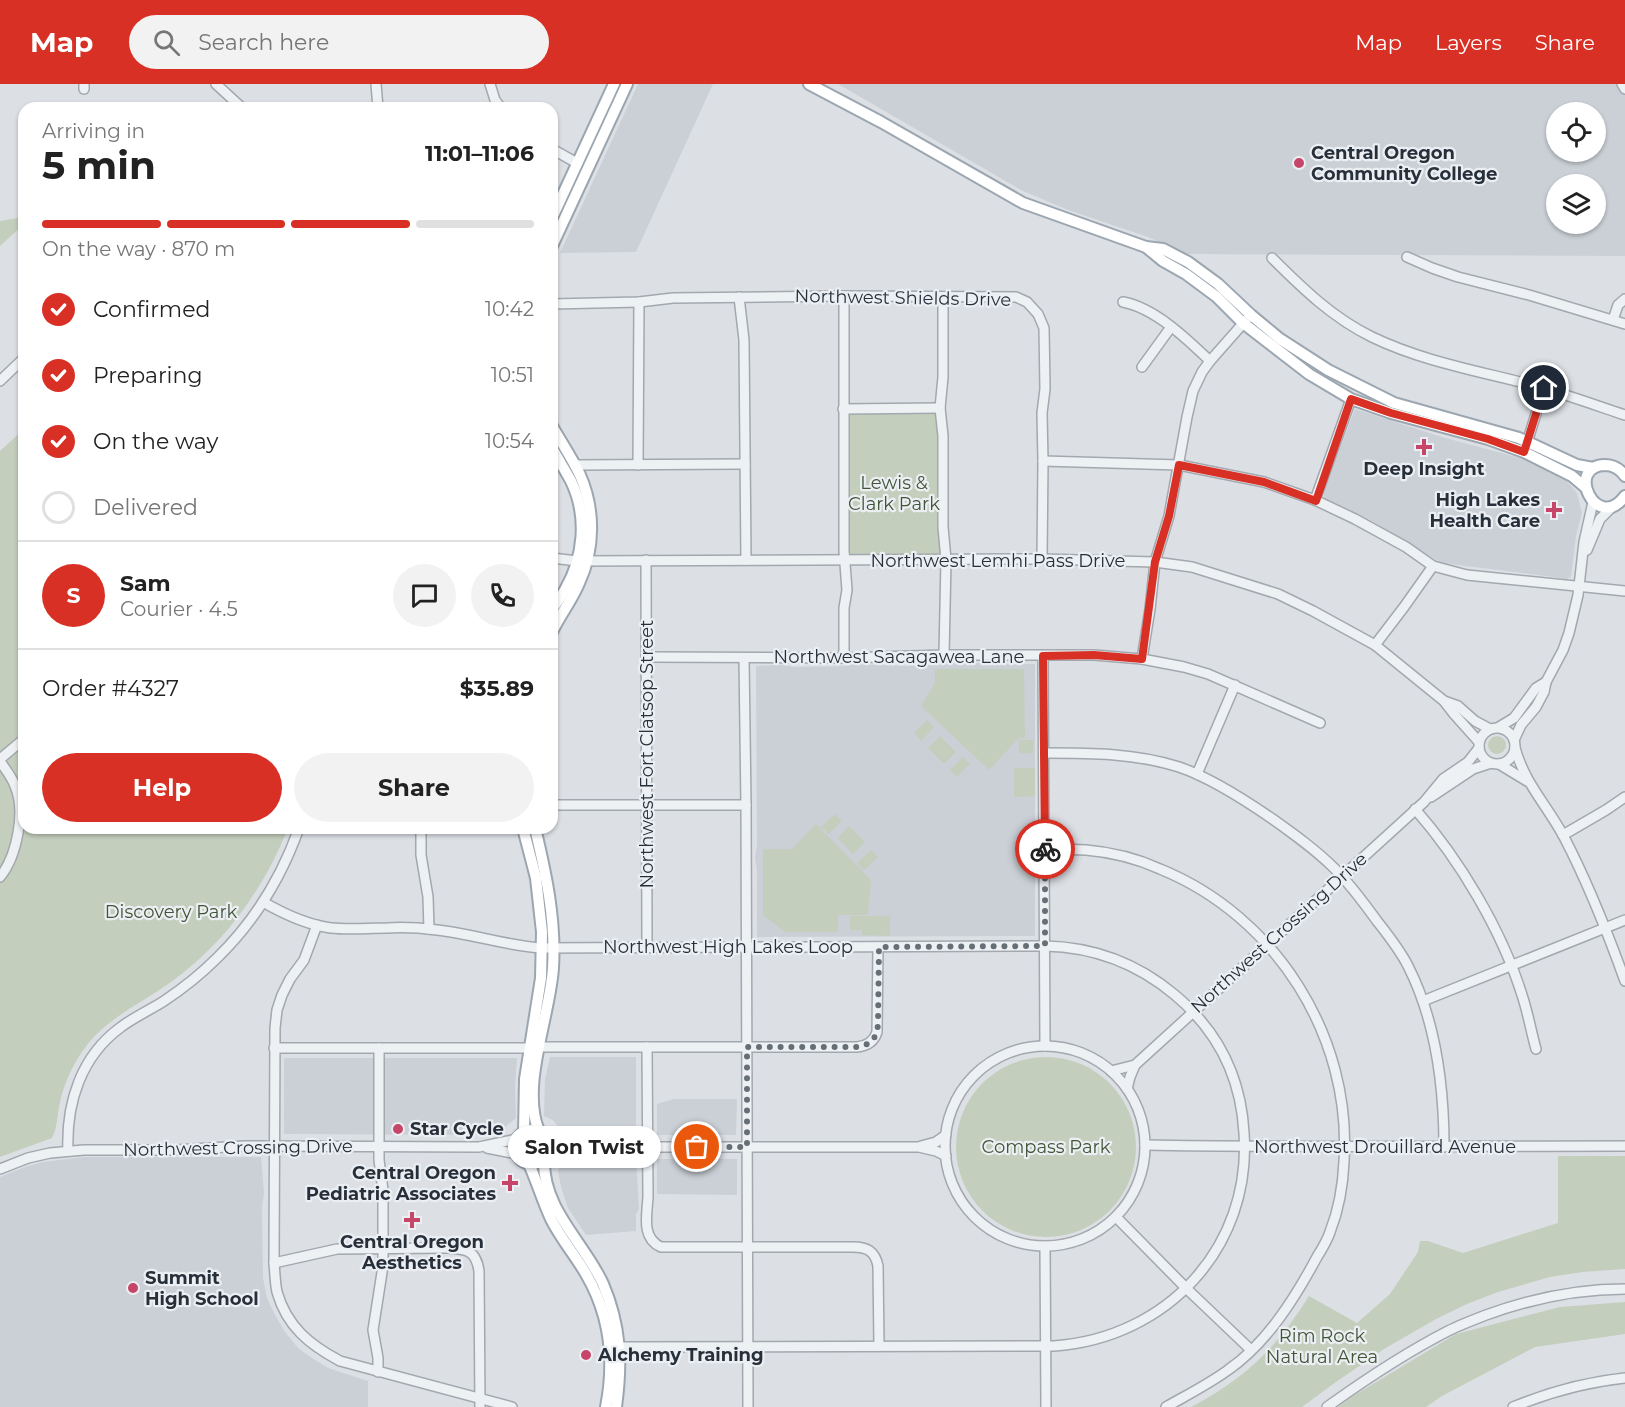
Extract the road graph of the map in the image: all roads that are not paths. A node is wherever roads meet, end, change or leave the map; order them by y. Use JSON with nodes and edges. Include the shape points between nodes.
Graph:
{"nodes":[{"id":1,"x":216,"y":84,"type":"edge"},
{"id":2,"x":376,"y":84,"type":"edge"},
{"id":3,"x":490,"y":84,"type":"edge"},
{"id":4,"x":614,"y":84,"type":"edge"},
{"id":5,"x":627,"y":84,"type":"edge"},
{"id":6,"x":809,"y":84,"type":"edge"},
{"id":7,"x":1622,"y":84,"type":"edge"},
{"id":8,"x":1625,"y":89,"type":"edge"},
{"id":9,"x":236,"y":102,"type":"edge"},
{"id":10,"x":378,"y":102,"type":"edge"},
{"id":11,"x":496,"y":102,"type":"edge"},
{"id":12,"x":558,"y":152,"type":"edge"},
{"id":13,"x":577,"y":163,"type":"junction"},
{"id":14,"x":558,"y":205,"type":"edge"},
{"id":15,"x":558,"y":233,"type":"edge"},
{"id":16,"x":1407,"y":257,"type":"dead end"},
{"id":17,"x":1272,"y":258,"type":"dead end"},
{"id":18,"x":844,"y":296,"type":"junction"},
{"id":19,"x":739,"y":297,"type":"junction"},
{"id":20,"x":944,"y":297,"type":"junction"},
{"id":21,"x":1625,"y":299,"type":"edge"},
{"id":22,"x":639,"y":302,"type":"junction"},
{"id":23,"x":1123,"y":302,"type":"dead end"},
{"id":24,"x":558,"y":304,"type":"edge"},
{"id":25,"x":1247,"y":319,"type":"junction"},
{"id":26,"x":1613,"y":320,"type":"junction"},
{"id":27,"x":1625,"y":324,"type":"edge"},
{"id":28,"x":1171,"y":327,"type":"junction"},
{"id":29,"x":1210,"y":361,"type":"junction"},
{"id":30,"x":18,"y":364,"type":"edge"},
{"id":31,"x":1142,"y":367,"type":"dead end"},
{"id":32,"x":0,"y":381,"type":"edge"},
{"id":33,"x":1544,"y":388,"type":"junction"},
{"id":34,"x":1351,"y":399,"type":"junction"},
{"id":35,"x":940,"y":408,"type":"junction"},
{"id":36,"x":843,"y":409,"type":"junction"},
{"id":37,"x":1625,"y":415,"type":"edge"},
{"id":38,"x":558,"y":437,"type":"edge"},
{"id":39,"x":1526,"y":447,"type":"junction"},
{"id":40,"x":558,"y":459,"type":"edge"},
{"id":41,"x":1043,"y":461,"type":"junction"},
{"id":42,"x":745,"y":464,"type":"junction"},
{"id":43,"x":574,"y":465,"type":"junction"},
{"id":44,"x":638,"y":465,"type":"junction"},
{"id":45,"x":1179,"y":465,"type":"junction"},
{"id":46,"x":1593,"y":468,"type":"junction"},
{"id":47,"x":1625,"y":476,"type":"edge"},
{"id":48,"x":1585,"y":487,"type":"junction"},
{"id":49,"x":1625,"y":497,"type":"edge"},
{"id":50,"x":1316,"y":501,"type":"junction"},
{"id":51,"x":1593,"y":502,"type":"junction"},
{"id":52,"x":1612,"y":507,"type":"junction"},
{"id":53,"x":558,"y":559,"type":"edge"},
{"id":54,"x":844,"y":559,"type":"junction"},
{"id":55,"x":1042,"y":559,"type":"junction"},
{"id":56,"x":646,"y":560,"type":"junction"},
{"id":57,"x":746,"y":560,"type":"junction"},
{"id":58,"x":946,"y":560,"type":"junction"},
{"id":59,"x":583,"y":561,"type":"junction"},
{"id":60,"x":1583,"y":561,"type":"junction"},
{"id":61,"x":1155,"y":562,"type":"junction"},
{"id":62,"x":1432,"y":566,"type":"junction"},
{"id":63,"x":1579,"y":588,"type":"junction"},
{"id":64,"x":1625,"y":591,"type":"edge"},
{"id":65,"x":558,"y":600,"type":"edge"},
{"id":66,"x":558,"y":622,"type":"edge"},
{"id":67,"x":1375,"y":645,"type":"junction"},
{"id":68,"x":944,"y":655,"type":"junction"},
{"id":69,"x":1043,"y":656,"type":"junction"},
{"id":70,"x":646,"y":657,"type":"junction"},
{"id":71,"x":744,"y":658,"type":"junction"},
{"id":72,"x":844,"y":658,"type":"junction"},
{"id":73,"x":1142,"y":659,"type":"junction"},
{"id":74,"x":1546,"y":682,"type":"junction"},
{"id":75,"x":1235,"y":685,"type":"junction"},
{"id":76,"x":1444,"y":701,"type":"junction"},
{"id":77,"x":1320,"y":723,"type":"dead end"},
{"id":78,"x":1495,"y":728,"type":"junction"},
{"id":79,"x":18,"y":744,"type":"edge"},
{"id":80,"x":1515,"y":744,"type":"junction"},
{"id":81,"x":1479,"y":745,"type":"junction"},
{"id":82,"x":1044,"y":753,"type":"junction"},
{"id":83,"x":0,"y":760,"type":"edge"},
{"id":84,"x":1495,"y":763,"type":"junction"},
{"id":85,"x":1197,"y":774,"type":"junction"},
{"id":86,"x":1528,"y":781,"type":"junction"},
{"id":87,"x":18,"y":794,"type":"edge"},
{"id":88,"x":1625,"y":797,"type":"edge"},
{"id":89,"x":1424,"y":802,"type":"junction"},
{"id":90,"x":558,"y":805,"type":"edge"},
{"id":91,"x":646,"y":805,"type":"junction"},
{"id":92,"x":746,"y":805,"type":"junction"},
{"id":93,"x":1415,"y":809,"type":"junction"},
{"id":94,"x":18,"y":834,"type":"edge"},
{"id":95,"x":296,"y":834,"type":"edge"},
{"id":96,"x":421,"y":834,"type":"edge"},
{"id":97,"x":524,"y":834,"type":"edge"},
{"id":98,"x":536,"y":834,"type":"edge"},
{"id":99,"x":1563,"y":835,"type":"junction"},
{"id":100,"x":1045,"y":850,"type":"junction"},
{"id":101,"x":1341,"y":876,"type":"junction"},
{"id":102,"x":0,"y":877,"type":"edge"},
{"id":103,"x":263,"y":902,"type":"junction"},
{"id":104,"x":1625,"y":920,"type":"edge"},
{"id":105,"x":317,"y":925,"type":"junction"},
{"id":106,"x":1606,"y":926,"type":"junction"},
{"id":107,"x":429,"y":929,"type":"junction"},
{"id":108,"x":1267,"y":944,"type":"junction"},
{"id":109,"x":746,"y":946,"type":"junction"},
{"id":110,"x":1045,"y":946,"type":"junction"},
{"id":111,"x":647,"y":947,"type":"junction"},
{"id":112,"x":879,"y":947,"type":"junction"},
{"id":113,"x":548,"y":948,"type":"junction"},
{"id":114,"x":1511,"y":966,"type":"junction"},
{"id":115,"x":1625,"y":981,"type":"edge"},
{"id":116,"x":1423,"y":1001,"type":"junction"},
{"id":117,"x":1193,"y":1011,"type":"junction"},
{"id":118,"x":1046,"y":1046,"type":"junction"},
{"id":119,"x":534,"y":1047,"type":"junction"},
{"id":120,"x":647,"y":1047,"type":"junction"},
{"id":121,"x":747,"y":1047,"type":"junction"},
{"id":122,"x":274,"y":1048,"type":"junction"},
{"id":123,"x":379,"y":1048,"type":"junction"},
{"id":124,"x":1536,"y":1049,"type":"dead end"},
{"id":125,"x":1135,"y":1065,"type":"junction"},
{"id":126,"x":1110,"y":1071,"type":"junction"},
{"id":127,"x":1127,"y":1089,"type":"junction"},
{"id":128,"x":539,"y":1131,"type":"junction"},
{"id":129,"x":520,"y":1135,"type":"junction"},
{"id":130,"x":946,"y":1135,"type":"junction"},
{"id":131,"x":548,"y":1140,"type":"junction"},
{"id":132,"x":1145,"y":1145,"type":"junction"},
{"id":133,"x":1345,"y":1146,"type":"junction"},
{"id":134,"x":1625,"y":1146,"type":"edge"},
{"id":135,"x":274,"y":1147,"type":"junction"},
{"id":136,"x":379,"y":1147,"type":"junction"},
{"id":137,"x":479,"y":1147,"type":"junction"},
{"id":138,"x":584,"y":1147,"type":"junction"},
{"id":139,"x":647,"y":1147,"type":"junction"},
{"id":140,"x":747,"y":1147,"type":"junction"},
{"id":141,"x":919,"y":1147,"type":"junction"},
{"id":142,"x":1245,"y":1147,"type":"junction"},
{"id":143,"x":1444,"y":1147,"type":"junction"},
{"id":144,"x":68,"y":1151,"type":"junction"},
{"id":145,"x":517,"y":1154,"type":"junction"},
{"id":146,"x":946,"y":1156,"type":"junction"},
{"id":147,"x":546,"y":1157,"type":"junction"},
{"id":148,"x":529,"y":1164,"type":"junction"},
{"id":149,"x":0,"y":1169,"type":"edge"},
{"id":150,"x":1116,"y":1217,"type":"junction"},
{"id":151,"x":1045,"y":1246,"type":"junction"},
{"id":152,"x":747,"y":1247,"type":"junction"},
{"id":153,"x":384,"y":1249,"type":"junction"},
{"id":154,"x":274,"y":1263,"type":"junction"},
{"id":155,"x":1186,"y":1289,"type":"junction"},
{"id":156,"x":1625,"y":1289,"type":"edge"},
{"id":157,"x":879,"y":1346,"type":"junction"},
{"id":158,"x":620,"y":1347,"type":"junction"},
{"id":159,"x":748,"y":1347,"type":"junction"},
{"id":160,"x":1045,"y":1347,"type":"junction"},
{"id":161,"x":1251,"y":1350,"type":"junction"},
{"id":162,"x":378,"y":1372,"type":"junction"},
{"id":163,"x":1625,"y":1378,"type":"edge"},
{"id":164,"x":480,"y":1403,"type":"edge"},
{"id":165,"x":512,"y":1407,"type":"edge"},
{"id":166,"x":606,"y":1407,"type":"edge"},
{"id":167,"x":616,"y":1407,"type":"edge"},
{"id":168,"x":748,"y":1407,"type":"edge"},
{"id":169,"x":1046,"y":1407,"type":"edge"},
{"id":170,"x":1166,"y":1407,"type":"edge"},
{"id":171,"x":1327,"y":1407,"type":"edge"},
{"id":172,"x":1513,"y":1407,"type":"edge"}],
"edges":[{"from":1,"to":9,"type":"street"},
{"from":2,"to":10,"type":"street"},
{"from":3,"to":11,"type":"street"},
{"from":4,"to":13,"type":"main road"},
{"from":5,"to":15,"type":"main road"},
{"from":6,"to":25,"type":"main road","via":[[1023,203],[1146,247]]},
{"from":7,"to":8,"type":"street"},
{"from":12,"to":13,"type":"street"},
{"from":13,"to":14,"type":"main road"},
{"from":16,"to":26,"type":"street","via":[[1458,277]]},
{"from":17,"to":33,"type":"street","via":[[1310,296],[1371,336],[1435,361]]},
{"from":18,"to":19,"type":"street","name":"Northwest Shields Drive"},
{"from":18,"to":20,"type":"street","name":"Northwest Shields Drive"},
{"from":18,"to":36,"type":"street"},
{"from":19,"to":22,"type":"street","name":"Northwest Shields Drive"},
{"from":19,"to":42,"type":"street","via":[[744,340]]},
{"from":20,"to":35,"type":"street"},
{"from":20,"to":41,"type":"street","name":"Northwest Shields Drive","via":[[1016,297],[1038,314],[1044,328]]},
{"from":21,"to":26,"type":"street","via":[[1618,305]]},
{"from":22,"to":24,"type":"street","name":"Northwest Shields Drive"},
{"from":22,"to":44,"type":"street"},
{"from":23,"to":28,"type":"street","via":[[1145,310]]},
{"from":25,"to":29,"type":"street"},
{"from":25,"to":34,"type":"main road","via":[[1309,374]]},
{"from":25,"to":39,"type":"main road","via":[[1328,370],[1394,404],[1491,429]]},
{"from":26,"to":27,"type":"street"},
{"from":28,"to":29,"type":"street"},
{"from":28,"to":31,"type":"street"},
{"from":29,"to":45,"type":"street","via":[[1193,391]]},
{"from":30,"to":32,"type":"street"},
{"from":33,"to":37,"type":"street"},
{"from":33,"to":39,"type":"street"},
{"from":34,"to":39,"type":"main road"},
{"from":34,"to":50,"type":"street"},
{"from":35,"to":36,"type":"street"},
{"from":35,"to":58,"type":"street"},
{"from":36,"to":54,"type":"street"},
{"from":38,"to":43,"type":"main road"},
{"from":39,"to":46,"type":"main road"},
{"from":39,"to":48,"type":"main road"},
{"from":40,"to":59,"type":"main road","via":[[578,498]]},
{"from":41,"to":45,"type":"street"},
{"from":41,"to":55,"type":"street","name":"Northwest Shields Drive"},
{"from":42,"to":44,"type":"street"},
{"from":42,"to":57,"type":"street"},
{"from":43,"to":44,"type":"street"},
{"from":43,"to":59,"type":"main road","via":[[590,508],[591,529]]},
{"from":45,"to":50,"type":"street","via":[[1264,482]]},
{"from":45,"to":61,"type":"street"},
{"from":46,"to":47,"type":"main road","via":[[1612,466]]},
{"from":46,"to":48,"type":"main road"},
{"from":48,"to":51,"type":"main road"},
{"from":49,"to":52,"type":"main road"},
{"from":50,"to":62,"type":"street","via":[[1406,547]]},
{"from":51,"to":52,"type":"main road"},
{"from":51,"to":60,"type":"street"},
{"from":52,"to":60,"type":"street","via":[[1600,519]]},
{"from":53,"to":59,"type":"street","name":"Northwest Lemhi Pass Drive"},
{"from":54,"to":57,"type":"street","name":"Northwest Lemhi Pass Drive"},
{"from":54,"to":58,"type":"street","name":"Northwest Lemhi Pass Drive"},
{"from":54,"to":72,"type":"street","via":[[848,590]]},
{"from":55,"to":58,"type":"street","name":"Northwest Lemhi Pass Drive"},
{"from":55,"to":61,"type":"street","name":"Northwest Lemhi Pass Drive"},
{"from":56,"to":57,"type":"street","name":"Northwest Lemhi Pass Drive"},
{"from":56,"to":59,"type":"street","name":"Northwest Lemhi Pass Drive"},
{"from":56,"to":70,"type":"street","name":"Northwest Fort Clatsop Street"},
{"from":58,"to":68,"type":"street"},
{"from":59,"to":65,"type":"main road"},
{"from":59,"to":66,"type":"main road","via":[[579,585]]},
{"from":60,"to":63,"type":"street"},
{"from":61,"to":67,"type":"street","name":"Northwest Lemhi Pass Drive","via":[[1192,567],[1278,594]]},
{"from":61,"to":73,"type":"street"},
{"from":62,"to":63,"type":"street","via":[[1467,575]]},
{"from":62,"to":67,"type":"street"},
{"from":63,"to":64,"type":"street"},
{"from":63,"to":74,"type":"street","via":[[1569,633]]},
{"from":67,"to":76,"type":"street","name":"Northwest Lemhi Pass Drive"},
{"from":68,"to":69,"type":"street","name":"Northwest Sacagawea Lane"},
{"from":68,"to":72,"type":"street","name":"Northwest Sacagawea Lane"},
{"from":69,"to":73,"type":"street","name":"Northwest Sacagawea Lane"},
{"from":69,"to":82,"type":"street"},
{"from":70,"to":71,"type":"street","name":"Northwest Sacagawea Lane"},
{"from":70,"to":91,"type":"street","name":"Northwest Fort Clatsop Street"},
{"from":71,"to":72,"type":"street","name":"Northwest Sacagawea Lane"},
{"from":71,"to":92,"type":"street"},
{"from":73,"to":75,"type":"street","name":"Northwest Sacagawea Lane","via":[[1184,667]]},
{"from":74,"to":78,"type":"street","via":[[1536,688],[1514,718]]},
{"from":74,"to":80,"type":"street","via":[[1536,707],[1521,725]]},
{"from":75,"to":77,"type":"street","name":"Northwest Sacagawea Lane"},
{"from":75,"to":85,"type":"street"},
{"from":76,"to":78,"type":"street","name":"Northwest Lemhi Pass Drive","via":[[1458,706],[1475,721]]},
{"from":76,"to":81,"type":"street","name":"Northwest Lemhi Pass Drive"},
{"from":78,"to":80,"type":"street","via":[[1508,731]]},
{"from":78,"to":81,"type":"street","via":[[1482,736]]},
{"from":79,"to":83,"type":"street"},
{"from":80,"to":84,"type":"street","via":[[1510,759]]},
{"from":80,"to":86,"type":"street"},
{"from":81,"to":84,"type":"street","via":[[1483,757]]},
{"from":81,"to":89,"type":"street","name":"Northwest Crossing Drive","via":[[1468,762],[1443,779]]},
{"from":82,"to":85,"type":"street","via":[[1117,754],[1159,761]]},
{"from":82,"to":100,"type":"street"},
{"from":83,"to":87,"type":"street"},
{"from":84,"to":86,"type":"street"},
{"from":84,"to":89,"type":"street","name":"Northwest Crossing Drive","via":[[1473,769]]},
{"from":85,"to":101,"type":"street","via":[[1261,811]]},
{"from":86,"to":99,"type":"street"},
{"from":88,"to":99,"type":"street"},
{"from":89,"to":93,"type":"street","name":"Northwest Crossing Drive"},
{"from":90,"to":91,"type":"street"},
{"from":91,"to":92,"type":"street"},
{"from":91,"to":111,"type":"street","name":"Northwest Fort Clatsop Street"},
{"from":92,"to":109,"type":"street"},
{"from":93,"to":101,"type":"street","name":"Northwest Crossing Drive"},
{"from":93,"to":114,"type":"street","via":[[1471,887]]},
{"from":94,"to":102,"type":"street"},
{"from":95,"to":103,"type":"street"},
{"from":96,"to":107,"type":"street"},
{"from":97,"to":113,"type":"main road"},
{"from":98,"to":113,"type":"main road","via":[[549,894]]},
{"from":99,"to":106,"type":"street"},
{"from":100,"to":108,"type":"street","via":[[1086,850],[1160,868],[1231,909]]},
{"from":100,"to":110,"type":"street"},
{"from":101,"to":108,"type":"street","name":"Northwest Crossing Drive"},
{"from":101,"to":116,"type":"street","via":[[1394,943]]},
{"from":103,"to":105,"type":"street","name":"Northwest High Lakes Loop"},
{"from":103,"to":144,"type":"street","via":[[217,958],[164,1001],[118,1029],[95,1053],[70,1105]]},
{"from":104,"to":106,"type":"street"},
{"from":105,"to":107,"type":"street","name":"Northwest High Lakes Loop"},
{"from":105,"to":122,"type":"street","via":[[304,960],[282,995]]},
{"from":106,"to":114,"type":"street"},
{"from":106,"to":115,"type":"street"},
{"from":107,"to":113,"type":"street","name":"Northwest High Lakes Loop"},
{"from":108,"to":117,"type":"street","name":"Northwest Crossing Drive"},
{"from":108,"to":133,"type":"street","via":[[1298,984],[1319,1022],[1341,1095]]},
{"from":109,"to":111,"type":"street","name":"Northwest High Lakes Loop"},
{"from":109,"to":112,"type":"street","name":"Northwest High Lakes Loop"},
{"from":109,"to":121,"type":"street"},
{"from":110,"to":112,"type":"street","name":"Northwest High Lakes Loop"},
{"from":110,"to":117,"type":"street","name":"Northwest High Lakes Loop","via":[[1095,952],[1127,964],[1158,981]]},
{"from":110,"to":118,"type":"street"},
{"from":111,"to":113,"type":"street","name":"Northwest High Lakes Loop"},
{"from":112,"to":121,"type":"street","via":[[878,1024],[873,1041],[857,1047]]},
{"from":113,"to":119,"type":"main road","via":[[551,987]]},
{"from":114,"to":116,"type":"street"},
{"from":114,"to":124,"type":"street"},
{"from":116,"to":143,"type":"street","via":[[1439,1067]]},
{"from":117,"to":125,"type":"street","name":"Northwest Crossing Drive"},
{"from":117,"to":142,"type":"street","name":"Northwest High Lakes Loop","via":[[1209,1030],[1230,1069],[1243,1114]]},
{"from":118,"to":126,"type":"street","via":[[1083,1053]]},
{"from":118,"to":130,"type":"street","via":[[1012,1052],[973,1076],[953,1108]]},
{"from":119,"to":120,"type":"street"},
{"from":119,"to":123,"type":"street"},
{"from":119,"to":128,"type":"main road","via":[[534,1104]]},
{"from":119,"to":129,"type":"main road","via":[[524,1087]]},
{"from":120,"to":121,"type":"street"},
{"from":120,"to":139,"type":"street"},
{"from":121,"to":140,"type":"street"},
{"from":122,"to":123,"type":"street"},
{"from":122,"to":135,"type":"street"},
{"from":123,"to":136,"type":"street"},
{"from":125,"to":126,"type":"street","name":"Northwest Crossing Drive"},
{"from":125,"to":127,"type":"street","name":"Northwest Crossing Drive"},
{"from":126,"to":127,"type":"street"},
{"from":127,"to":132,"type":"street","via":[[1142,1118]]},
{"from":128,"to":129,"type":"main road"},
{"from":128,"to":131,"type":"main road"},
{"from":129,"to":137,"type":"street","name":"Northwest Crossing Drive"},
{"from":129,"to":145,"type":"main road","via":[[515,1145]]},
{"from":130,"to":141,"type":"street"},
{"from":130,"to":146,"type":"street"},
{"from":131,"to":138,"type":"street"},
{"from":131,"to":147,"type":"main road"},
{"from":132,"to":142,"type":"street","name":"Northwest Drouillard Avenue"},
{"from":132,"to":150,"type":"street","via":[[1135,1189]]},
{"from":133,"to":142,"type":"street","name":"Northwest Drouillard Avenue"},
{"from":133,"to":143,"type":"street","name":"Northwest Drouillard Avenue"},
{"from":133,"to":161,"type":"street","via":[[1343,1185],[1329,1234],[1293,1298]]},
{"from":134,"to":143,"type":"street","name":"Northwest Drouillard Avenue"},
{"from":135,"to":136,"type":"street","name":"Northwest Crossing Drive"},
{"from":135,"to":144,"type":"street","name":"Northwest Crossing Drive"},
{"from":135,"to":154,"type":"street"},
{"from":136,"to":137,"type":"street","name":"Northwest Crossing Drive"},
{"from":136,"to":153,"type":"street"},
{"from":137,"to":145,"type":"street","name":"Northwest Crossing Drive"},
{"from":138,"to":139,"type":"street"},
{"from":138,"to":147,"type":"street"},
{"from":139,"to":140,"type":"street"},
{"from":139,"to":152,"type":"street","via":[[646,1221],[651,1240],[661,1247]]},
{"from":140,"to":141,"type":"street"},
{"from":140,"to":152,"type":"street"},
{"from":141,"to":146,"type":"street"},
{"from":142,"to":155,"type":"street","name":"Northwest High Lakes Loop","via":[[1242,1186],[1232,1219],[1201,1273]]},
{"from":144,"to":149,"type":"street","name":"Northwest Crossing Drive","via":[[28,1158]]},
{"from":145,"to":148,"type":"main road"},
{"from":146,"to":151,"type":"street","via":[[957,1194],[978,1222],[1000,1236]]},
{"from":147,"to":148,"type":"main road","via":[[537,1164]]},
{"from":147,"to":158,"type":"main road","via":[[544,1176],[553,1202],[602,1282]]},
{"from":148,"to":166,"type":"main road","via":[[551,1220],[586,1274],[602,1311],[611,1364]]},
{"from":150,"to":151,"type":"street","via":[[1087,1237]]},
{"from":150,"to":155,"type":"street"},
{"from":151,"to":160,"type":"street"},
{"from":152,"to":157,"type":"street","via":[[858,1247],[871,1251],[879,1266]]},
{"from":152,"to":159,"type":"street"},
{"from":153,"to":154,"type":"street","via":[[337,1249]]},
{"from":153,"to":162,"type":"street","via":[[373,1330]]},
{"from":153,"to":164,"type":"street","via":[[460,1249],[476,1258]]},
{"from":154,"to":162,"type":"street","via":[[277,1292],[294,1326],[306,1340],[340,1361]]},
{"from":155,"to":160,"type":"street","name":"Northwest High Lakes Loop","via":[[1150,1317],[1120,1332]]},
{"from":155,"to":161,"type":"street"},
{"from":156,"to":171,"type":"street","via":[[1546,1298],[1475,1319],[1408,1353]]},
{"from":157,"to":159,"type":"street","name":"Northwest High Lakes Loop"},
{"from":157,"to":160,"type":"street","name":"Northwest High Lakes Loop"},
{"from":158,"to":159,"type":"street","name":"Northwest High Lakes Loop"},
{"from":158,"to":167,"type":"main road"},
{"from":159,"to":168,"type":"street"},
{"from":160,"to":169,"type":"street"},
{"from":161,"to":170,"type":"street","via":[[1228,1370]]},
{"from":162,"to":164,"type":"street"},
{"from":163,"to":172,"type":"street","via":[[1546,1394]]},
{"from":164,"to":165,"type":"street"}]}
